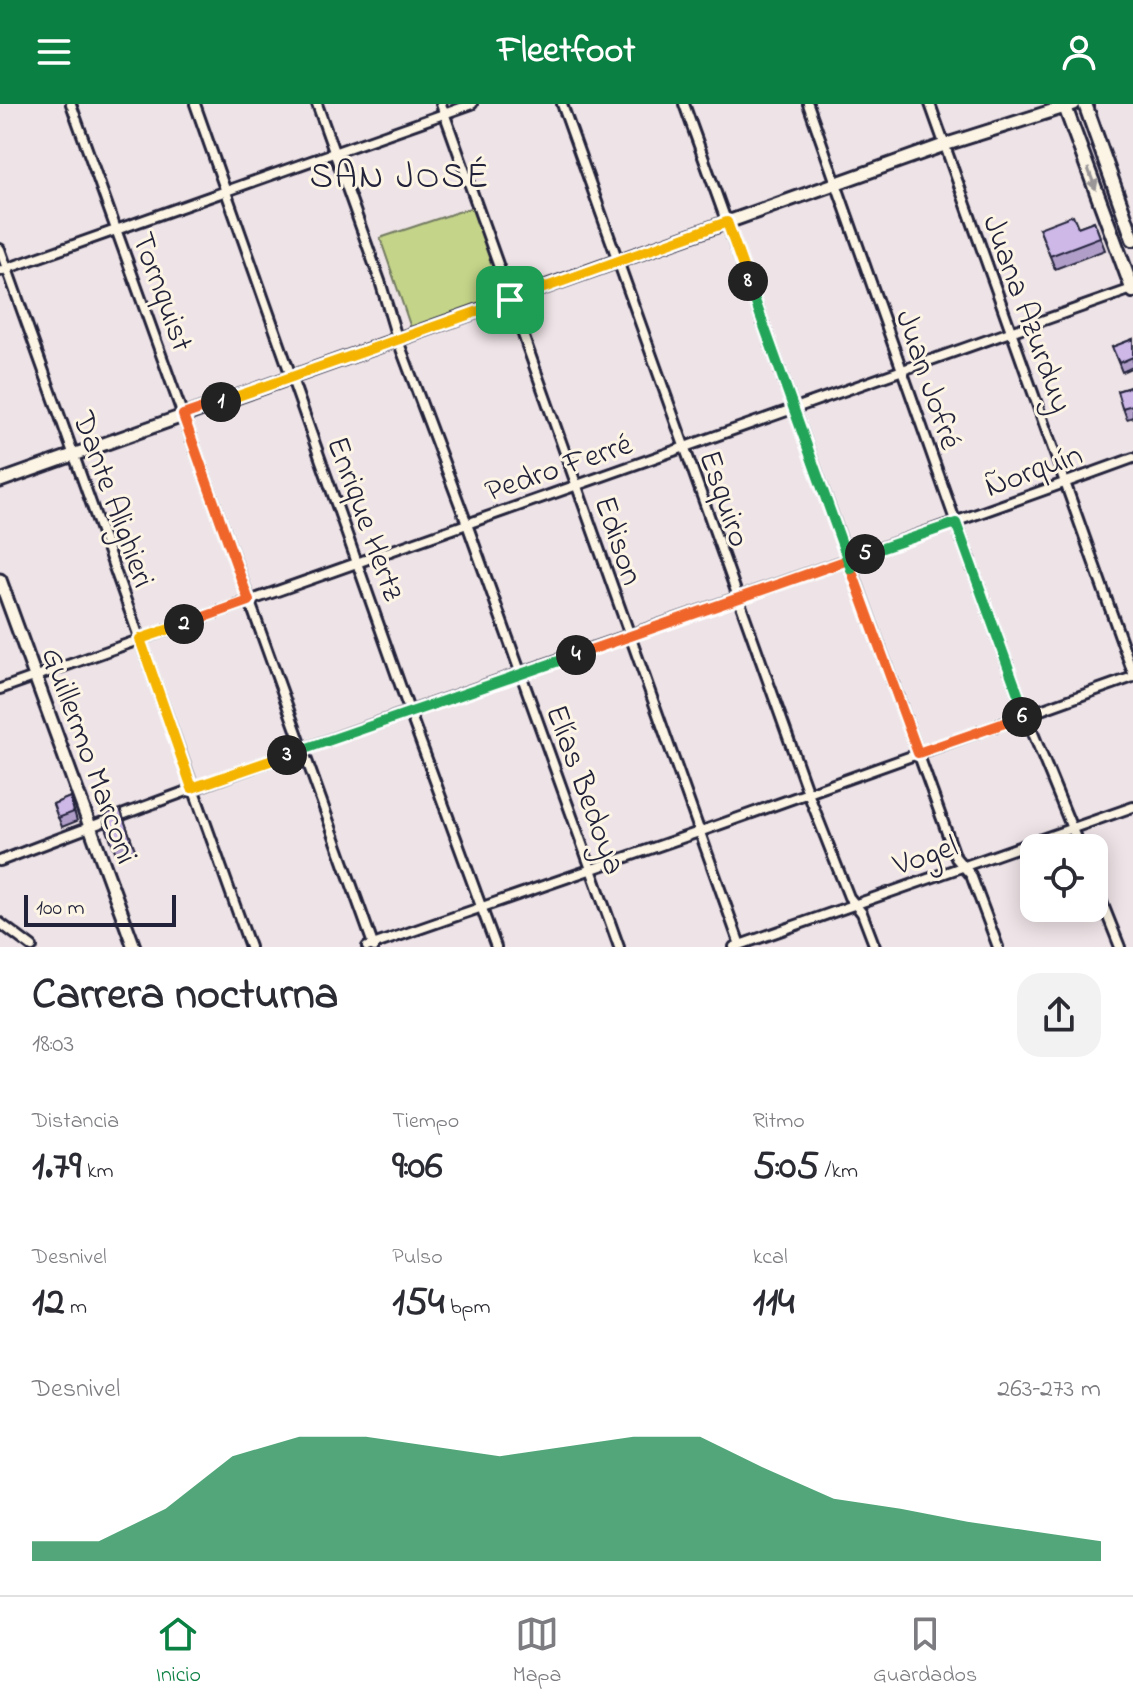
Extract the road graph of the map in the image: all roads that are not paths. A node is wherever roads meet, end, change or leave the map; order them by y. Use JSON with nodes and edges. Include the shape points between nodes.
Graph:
{"nodes":[{"id":1,"x":71,"y":104,"type":"edge"},
{"id":2,"x":195,"y":104,"type":"edge"},
{"id":3,"x":317,"y":104,"type":"edge"},
{"id":4,"x":441,"y":104,"type":"edge"},
{"id":5,"x":472,"y":104,"type":"edge"},
{"id":6,"x":562,"y":104,"type":"edge"},
{"id":7,"x":684,"y":104,"type":"edge"},
{"id":8,"x":808,"y":104,"type":"edge"},
{"id":9,"x":930,"y":104,"type":"edge"},
{"id":10,"x":1085,"y":104,"type":"edge"},
{"id":11,"x":1068,"y":105,"type":"edge"},
{"id":12,"x":444,"y":114,"type":"junction"},
{"id":13,"x":944,"y":145,"type":"junction"},
{"id":14,"x":335,"y":153,"type":"junction"},
{"id":15,"x":836,"y":184,"type":"junction"},
{"id":16,"x":225,"y":193,"type":"junction"},
{"id":17,"x":1128,"y":209,"type":"edge"},
{"id":18,"x":727,"y":222,"type":"junction"},
{"id":19,"x":116,"y":231,"type":"junction"},
{"id":20,"x":1133,"y":239,"type":"edge"},
{"id":21,"x":0,"y":249,"type":"edge"},
{"id":22,"x":618,"y":262,"type":"junction"},
{"id":23,"x":4,"y":270,"type":"edge"},
{"id":24,"x":1133,"y":290,"type":"edge"},
{"id":25,"x":510,"y":300,"type":"junction"},
{"id":26,"x":1011,"y":332,"type":"junction"},
{"id":27,"x":397,"y":338,"type":"junction"},
{"id":28,"x":902,"y":370,"type":"junction"},
{"id":29,"x":291,"y":377,"type":"junction"},
{"id":30,"x":793,"y":408,"type":"junction"},
{"id":31,"x":183,"y":415,"type":"junction"},
{"id":32,"x":683,"y":447,"type":"junction"},
{"id":33,"x":74,"y":454,"type":"junction"},
{"id":34,"x":1133,"y":458,"type":"edge"},
{"id":35,"x":0,"y":481,"type":"edge"},
{"id":36,"x":1064,"y":483,"type":"junction"},
{"id":37,"x":576,"y":486,"type":"junction"},
{"id":38,"x":956,"y":523,"type":"junction"},
{"id":39,"x":467,"y":524,"type":"junction"},
{"id":40,"x":848,"y":560,"type":"junction"},
{"id":41,"x":358,"y":562,"type":"junction"},
{"id":42,"x":0,"y":580,"type":"edge"},
{"id":43,"x":736,"y":598,"type":"junction"},
{"id":44,"x":249,"y":601,"type":"junction"},
{"id":45,"x":628,"y":637,"type":"junction"},
{"id":46,"x":140,"y":639,"type":"junction"},
{"id":47,"x":520,"y":674,"type":"junction"},
{"id":48,"x":1133,"y":675,"type":"edge"},
{"id":49,"x":36,"y":676,"type":"junction"},
{"id":50,"x":0,"y":689,"type":"edge"},
{"id":51,"x":410,"y":713,"type":"junction"},
{"id":52,"x":1026,"y":716,"type":"junction"},
{"id":53,"x":302,"y":750,"type":"junction"},
{"id":54,"x":918,"y":753,"type":"junction"},
{"id":55,"x":192,"y":788,"type":"junction"},
{"id":56,"x":808,"y":793,"type":"junction"},
{"id":57,"x":1133,"y":807,"type":"edge"},
{"id":58,"x":90,"y":826,"type":"junction"},
{"id":59,"x":1072,"y":828,"type":"junction"},
{"id":60,"x":699,"y":832,"type":"junction"},
{"id":61,"x":1074,"y":834,"type":"edge"},
{"id":62,"x":0,"y":861,"type":"edge"},
{"id":63,"x":964,"y":867,"type":"junction"},
{"id":64,"x":591,"y":869,"type":"junction"},
{"id":65,"x":855,"y":904,"type":"junction"},
{"id":66,"x":481,"y":907,"type":"junction"},
{"id":67,"x":1108,"y":917,"type":"edge"},
{"id":68,"x":0,"y":923,"type":"edge"},
{"id":69,"x":751,"y":944,"type":"edge"},
{"id":70,"x":371,"y":946,"type":"edge"},
{"id":71,"x":737,"y":946,"type":"edge"},
{"id":72,"x":32,"y":947,"type":"edge"},
{"id":73,"x":134,"y":947,"type":"edge"},
{"id":74,"x":250,"y":947,"type":"edge"},
{"id":75,"x":496,"y":947,"type":"edge"},
{"id":76,"x":619,"y":947,"type":"edge"},
{"id":77,"x":875,"y":947,"type":"edge"},
{"id":78,"x":998,"y":947,"type":"edge"},
{"id":79,"x":1120,"y":947,"type":"edge"}],
"edges":[{"from":1,"to":19,"type":"street","name":"Tornquist"},
{"from":2,"to":16,"type":"street","name":"Enrique Hertz"},
{"from":3,"to":14,"type":"street","name":"Elías Bedoya"},
{"from":4,"to":12,"type":"street","name":"Edison"},
{"from":5,"to":12,"type":"street"},
{"from":6,"to":22,"type":"street","name":"Esquiro"},
{"from":7,"to":18,"type":"street"},
{"from":8,"to":15,"type":"street","name":"Juan Jofré"},
{"from":9,"to":13,"type":"street","name":"Juana Azurduy"},
{"from":10,"to":17,"type":"main road"},
{"from":11,"to":13,"type":"street"},
{"from":11,"to":24,"type":"main road","one_way":true},
{"from":12,"to":14,"type":"street"},
{"from":12,"to":25,"type":"street","name":"Edison"},
{"from":13,"to":15,"type":"street"},
{"from":13,"to":26,"type":"street","name":"Juana Azurduy"},
{"from":14,"to":16,"type":"street"},
{"from":14,"to":27,"type":"street","name":"Elías Bedoya"},
{"from":15,"to":18,"type":"street"},
{"from":15,"to":28,"type":"street","name":"Juan Jofré"},
{"from":16,"to":19,"type":"street"},
{"from":16,"to":29,"type":"street","name":"Enrique Hertz"},
{"from":17,"to":20,"type":"main road"},
{"from":18,"to":22,"type":"street"},
{"from":18,"to":30,"type":"street"},
{"from":19,"to":23,"type":"street"},
{"from":19,"to":31,"type":"street","name":"Tornquist"},
{"from":21,"to":23,"type":"street","name":"Dante Alighieri"},
{"from":22,"to":25,"type":"street"},
{"from":22,"to":32,"type":"street","name":"Esquiro"},
{"from":23,"to":33,"type":"street","name":"Dante Alighieri"},
{"from":24,"to":26,"type":"street","name":"Pedro Ferré"},
{"from":25,"to":27,"type":"street"},
{"from":25,"to":37,"type":"street","name":"Edison"},
{"from":26,"to":28,"type":"street","name":"Pedro Ferré"},
{"from":26,"to":36,"type":"street","name":"Juana Azurduy"},
{"from":27,"to":29,"type":"street"},
{"from":27,"to":39,"type":"street","name":"Elías Bedoya"},
{"from":28,"to":30,"type":"street","name":"Pedro Ferré"},
{"from":28,"to":38,"type":"street","name":"Juan Jofré"},
{"from":29,"to":31,"type":"street"},
{"from":29,"to":41,"type":"street","name":"Enrique Hertz"},
{"from":30,"to":32,"type":"street","name":"Pedro Ferré"},
{"from":30,"to":40,"type":"street"},
{"from":31,"to":33,"type":"street"},
{"from":31,"to":44,"type":"street","name":"Tornquist"},
{"from":32,"to":37,"type":"street","name":"Pedro Ferré"},
{"from":32,"to":43,"type":"street","name":"Esquiro"},
{"from":33,"to":35,"type":"street"},
{"from":33,"to":46,"type":"street","name":"Dante Alighieri"},
{"from":34,"to":36,"type":"street","name":"Ñorquín"},
{"from":36,"to":38,"type":"street","name":"Ñorquín"},
{"from":36,"to":48,"type":"street","name":"Juana Azurduy"},
{"from":37,"to":39,"type":"street","name":"Pedro Ferré"},
{"from":37,"to":45,"type":"street","name":"Edison"},
{"from":38,"to":40,"type":"street","name":"Ñorquín"},
{"from":38,"to":52,"type":"street","name":"Juan Jofré"},
{"from":39,"to":41,"type":"street","name":"Pedro Ferré"},
{"from":39,"to":47,"type":"street","name":"Elías Bedoya"},
{"from":40,"to":43,"type":"street","name":"Ñorquín"},
{"from":40,"to":54,"type":"street"},
{"from":41,"to":44,"type":"street","name":"Pedro Ferré"},
{"from":41,"to":51,"type":"street","name":"Enrique Hertz"},
{"from":42,"to":49,"type":"street","name":"Guillermo Marconi"},
{"from":43,"to":45,"type":"street","name":"Ñorquín"},
{"from":43,"to":56,"type":"street","name":"Esquiro"},
{"from":44,"to":46,"type":"street","name":"Pedro Ferré"},
{"from":44,"to":53,"type":"street","name":"Tornquist"},
{"from":45,"to":47,"type":"street","name":"Ñorquín"},
{"from":45,"to":60,"type":"street","name":"Edison"},
{"from":46,"to":49,"type":"street","name":"Pedro Ferré"},
{"from":46,"to":55,"type":"street","name":"Dante Alighieri"},
{"from":47,"to":51,"type":"street","name":"Ñorquín"},
{"from":47,"to":64,"type":"street","name":"Elías Bedoya"},
{"from":48,"to":52,"type":"street"},
{"from":49,"to":50,"type":"street","name":"Pedro Ferré"},
{"from":49,"to":58,"type":"street","name":"Guillermo Marconi"},
{"from":51,"to":53,"type":"street","name":"Ñorquín"},
{"from":51,"to":66,"type":"street","name":"Enrique Hertz"},
{"from":52,"to":54,"type":"street"},
{"from":52,"to":59,"type":"street","name":"Juan Jofré"},
{"from":53,"to":55,"type":"street","name":"Ñorquín"},
{"from":53,"to":70,"type":"street","name":"Tornquist"},
{"from":54,"to":56,"type":"street"},
{"from":54,"to":63,"type":"street","via":[[956,858]]},
{"from":55,"to":58,"type":"street","name":"Ñorquín"},
{"from":55,"to":74,"type":"street","name":"Dante Alighieri"},
{"from":56,"to":60,"type":"street"},
{"from":56,"to":65,"type":"street","name":"Esquiro"},
{"from":57,"to":59,"type":"street","name":"Vogel"},
{"from":58,"to":62,"type":"street","name":"Ñorquín"},
{"from":58,"to":73,"type":"street","name":"Guillermo Marconi"},
{"from":59,"to":61,"type":"street","name":"Juan Jofré"},
{"from":59,"to":63,"type":"street","name":"Vogel"},
{"from":60,"to":64,"type":"street"},
{"from":60,"to":71,"type":"street","name":"Edison"},
{"from":63,"to":65,"type":"street","name":"Vogel"},
{"from":63,"to":78,"type":"street"},
{"from":64,"to":66,"type":"street"},
{"from":64,"to":76,"type":"street","name":"Elías Bedoya"},
{"from":65,"to":69,"type":"street","name":"Vogel"},
{"from":65,"to":77,"type":"street","name":"Esquiro"},
{"from":66,"to":70,"type":"street"},
{"from":66,"to":75,"type":"street","name":"Enrique Hertz"},
{"from":67,"to":79,"type":"street"},
{"from":68,"to":72,"type":"street"},
{"from":69,"to":71,"type":"street","name":"Vogel"}]}
